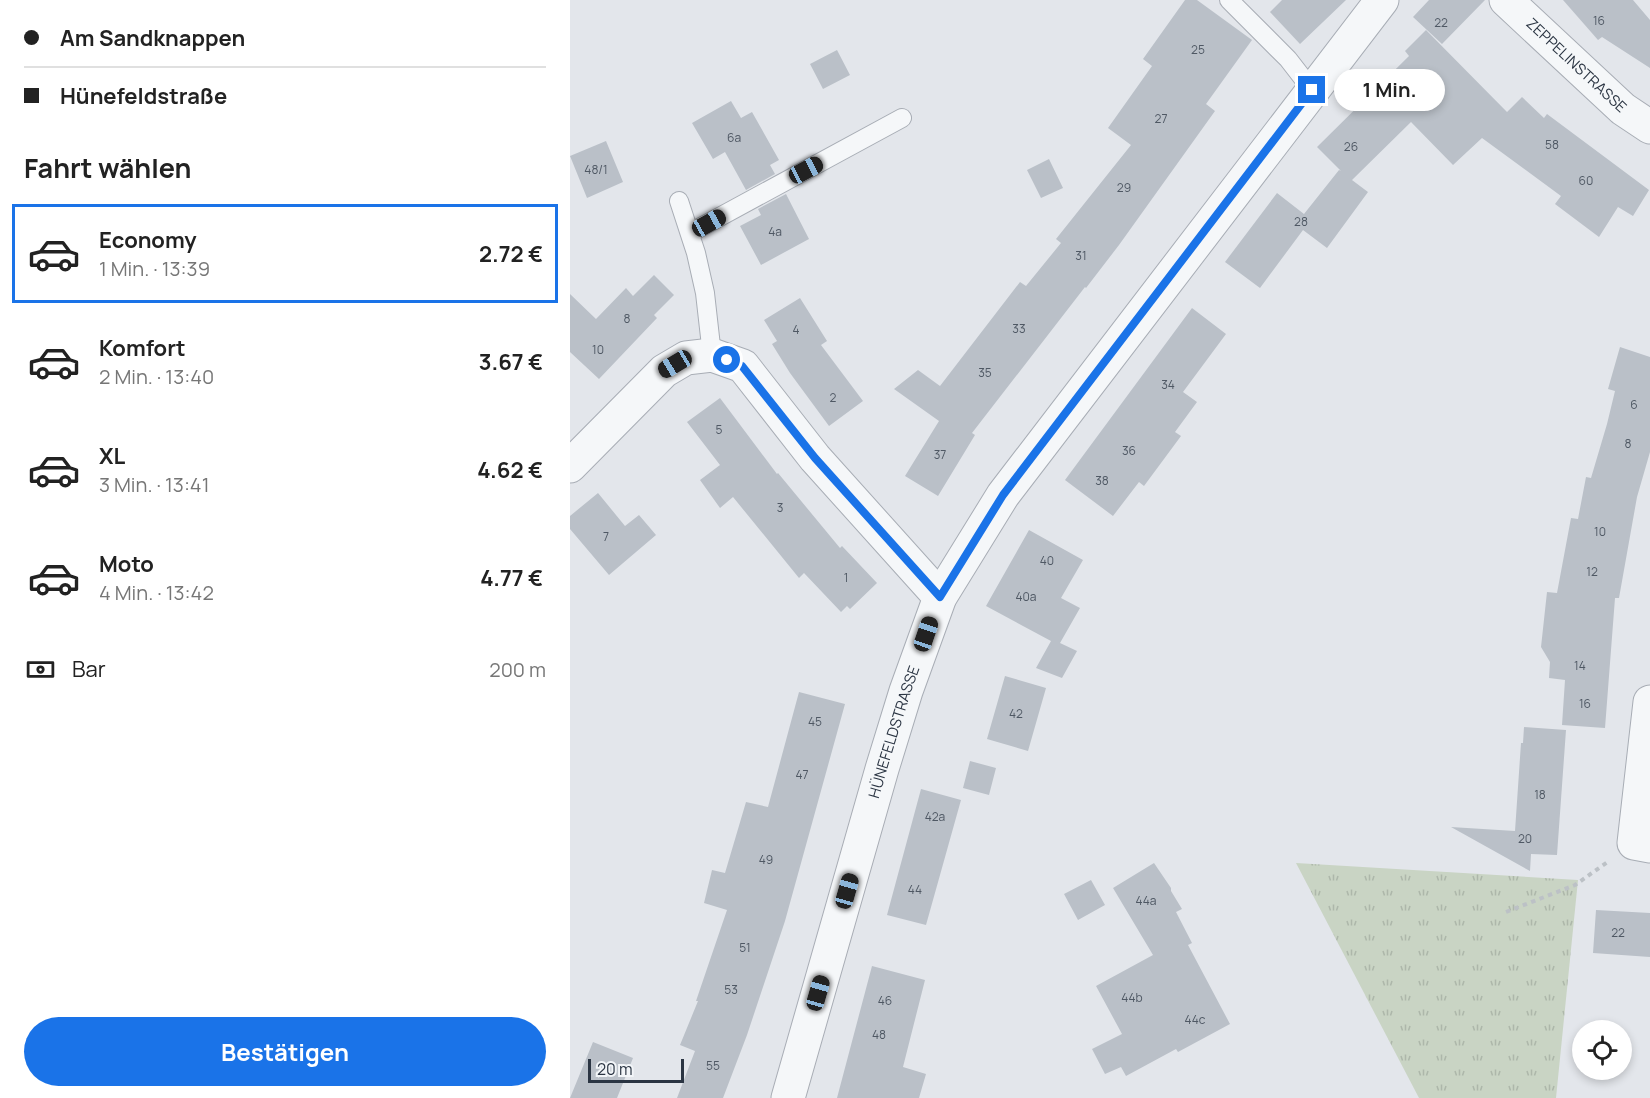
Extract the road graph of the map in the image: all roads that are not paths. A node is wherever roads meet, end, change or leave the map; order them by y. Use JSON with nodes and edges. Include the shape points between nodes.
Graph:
{"nodes":[{"id":1,"x":1229,"y":0,"type":"edge"},
{"id":2,"x":1382,"y":0,"type":"edge"},
{"id":3,"x":1506,"y":0,"type":"edge"},
{"id":4,"x":1312,"y":90,"type":"junction"},
{"id":5,"x":902,"y":118,"type":"dead end"},
{"id":6,"x":1650,"y":127,"type":"edge"},
{"id":7,"x":680,"y":201,"type":"dead end"},
{"id":8,"x":690,"y":233,"type":"junction"},
{"id":9,"x":712,"y":355,"type":"junction"},
{"id":10,"x":570,"y":466,"type":"edge"},
{"id":11,"x":940,"y":597,"type":"junction"},
{"id":12,"x":1650,"y":702,"type":"edge"},
{"id":13,"x":1642,"y":845,"type":"edge"},
{"id":14,"x":788,"y":1098,"type":"edge"}],
"edges":[{"from":1,"to":4,"type":"lane","via":[[1288,59]]},
{"from":2,"to":4,"type":"street","name":"HÜNEFELDSTRASSE"},
{"from":3,"to":6,"type":"street","name":"ZEPPELINSTRASSE","via":[[1623,109]]},
{"from":4,"to":11,"type":"street","name":"HÜNEFELDSTRASSE","via":[[1003,495]]},
{"from":5,"to":8,"type":"lane"},
{"from":7,"to":8,"type":"lane"},
{"from":8,"to":9,"type":"lane","via":[[705,293]]},
{"from":9,"to":10,"type":"street","via":[[686,358],[664,371]]},
{"from":9,"to":11,"type":"street","via":[[742,366],[815,458]]},
{"from":11,"to":14,"type":"street","name":"HÜNEFELDSTRASSE","via":[[882,769]]},
{"from":12,"to":13,"type":"street"}]}
